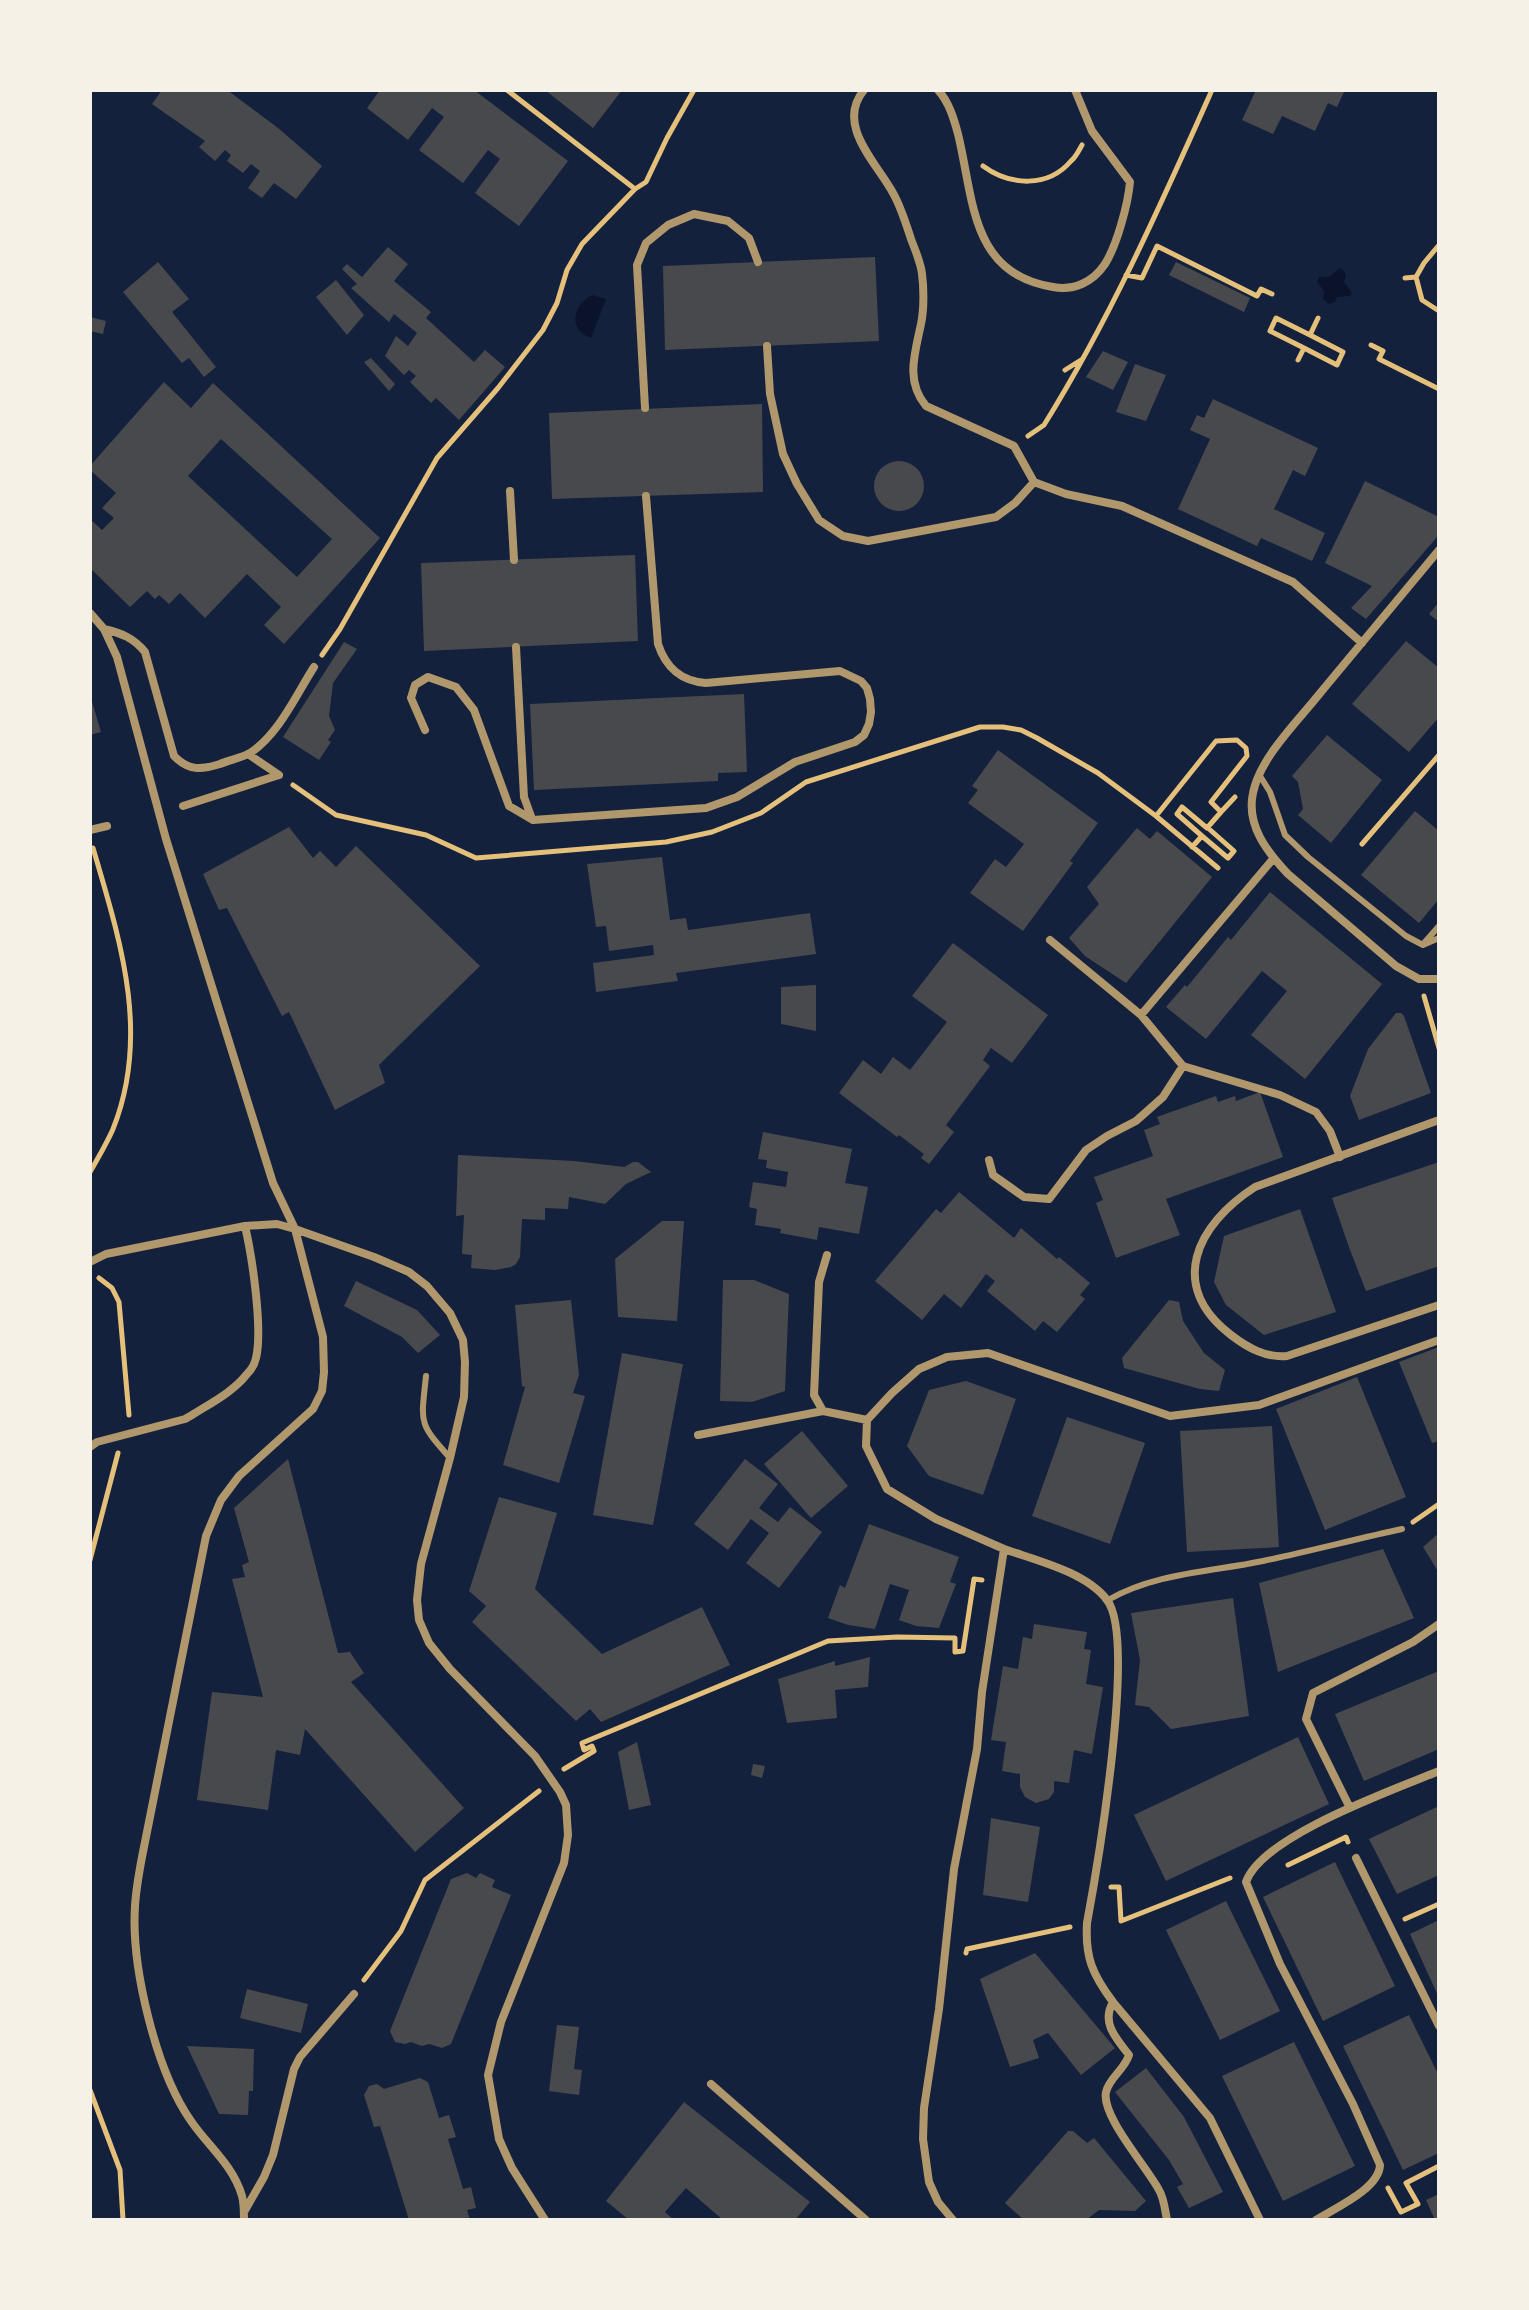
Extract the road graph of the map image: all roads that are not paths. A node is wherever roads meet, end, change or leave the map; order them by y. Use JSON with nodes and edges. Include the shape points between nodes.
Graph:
{"nodes":[{"id":1,"x":848,"y":90,"type":"edge"},
{"id":2,"x":864,"y":90,"type":"edge"},
{"id":3,"x":938,"y":90,"type":"edge"},
{"id":4,"x":1075,"y":90,"type":"edge"},
{"id":5,"x":857,"y":99,"type":"junction"},
{"id":6,"x":758,"y":262,"type":"dead end"},
{"id":7,"x":767,"y":346,"type":"dead end"},
{"id":8,"x":645,"y":408,"type":"dead end"},
{"id":9,"x":1034,"y":482,"type":"junction"},
{"id":10,"x":510,"y":491,"type":"dead end"},
{"id":11,"x":646,"y":496,"type":"dead end"},
{"id":12,"x":1439,"y":550,"type":"edge"},
{"id":13,"x":514,"y":560,"type":"dead end"},
{"id":14,"x":90,"y":613,"type":"edge"},
{"id":15,"x":104,"y":629,"type":"junction"},
{"id":16,"x":1362,"y":643,"type":"junction"},
{"id":17,"x":516,"y":647,"type":"dead end"},
{"id":18,"x":314,"y":667,"type":"road end"},
{"id":19,"x":425,"y":730,"type":"dead end"},
{"id":20,"x":248,"y":754,"type":"junction"},
{"id":21,"x":1260,"y":776,"type":"junction"},
{"id":22,"x":183,"y":806,"type":"dead end"},
{"id":23,"x":533,"y":820,"type":"junction"},
{"id":24,"x":107,"y":826,"type":"dead end"},
{"id":25,"x":90,"y":830,"type":"edge"},
{"id":26,"x":1273,"y":859,"type":"junction"},
{"id":27,"x":1439,"y":926,"type":"edge"},
{"id":28,"x":1439,"y":938,"type":"edge"},
{"id":29,"x":1050,"y":940,"type":"dead end"},
{"id":30,"x":1423,"y":945,"type":"junction"},
{"id":31,"x":1439,"y":979,"type":"edge"},
{"id":32,"x":1141,"y":1015,"type":"junction"},
{"id":33,"x":1183,"y":1066,"type":"junction"},
{"id":34,"x":1439,"y":1120,"type":"edge"},
{"id":35,"x":1340,"y":1157,"type":"junction"},
{"id":36,"x":989,"y":1160,"type":"dead end"},
{"id":37,"x":245,"y":1226,"type":"junction"},
{"id":38,"x":295,"y":1229,"type":"junction"},
{"id":39,"x":827,"y":1255,"type":"dead end"},
{"id":40,"x":90,"y":1262,"type":"edge"},
{"id":41,"x":1439,"y":1305,"type":"edge"},
{"id":42,"x":1439,"y":1340,"type":"edge"},
{"id":43,"x":426,"y":1376,"type":"dead end"},
{"id":44,"x":823,"y":1411,"type":"junction"},
{"id":45,"x":867,"y":1420,"type":"junction"},
{"id":46,"x":698,"y":1435,"type":"dead end"},
{"id":47,"x":90,"y":1447,"type":"edge"},
{"id":48,"x":450,"y":1458,"type":"junction"},
{"id":49,"x":1402,"y":1529,"type":"road end"},
{"id":50,"x":1004,"y":1549,"type":"junction"},
{"id":51,"x":1108,"y":1600,"type":"junction"},
{"id":52,"x":1439,"y":1624,"type":"edge"},
{"id":53,"x":1439,"y":1771,"type":"edge"},
{"id":54,"x":1350,"y":1808,"type":"junction"},
{"id":55,"x":1356,"y":1858,"type":"road end"},
{"id":56,"x":354,"y":1994,"type":"road end"},
{"id":57,"x":1113,"y":2002,"type":"junction"},
{"id":58,"x":1439,"y":2026,"type":"edge"},
{"id":59,"x":711,"y":2084,"type":"dead end"},
{"id":60,"x":244,"y":2216,"type":"edge"},
{"id":61,"x":545,"y":2220,"type":"edge"},
{"id":62,"x":866,"y":2220,"type":"edge"},
{"id":63,"x":953,"y":2220,"type":"edge"},
{"id":64,"x":1167,"y":2220,"type":"edge"},
{"id":65,"x":1260,"y":2220,"type":"edge"},
{"id":66,"x":1316,"y":2220,"type":"edge"}],
"edges":[{"from":1,"to":5,"type":"street"},
{"from":2,"to":5,"type":"street"},
{"from":3,"to":4,"type":"street","via":[[955,125],[977,226],[991,252],[1018,275],[1071,288],[1104,265],[1130,182],[1092,131]]},
{"from":5,"to":9,"type":"street","via":[[854,125],[896,197],[922,274],[922,321],[913,352],[917,396],[939,413],[1014,446]]},
{"from":6,"to":8,"type":"street","via":[[749,238],[728,221],[694,214],[668,225],[646,243],[637,265]]},
{"from":7,"to":9,"type":"street","via":[[770,394],[783,454],[819,520],[843,536],[868,541],[996,517]]},
{"from":9,"to":16,"type":"street","via":[[1122,506],[1293,582]]},
{"from":10,"to":13,"type":"street"},
{"from":11,"to":23,"type":"street","via":[[658,644],[669,666],[692,682],[706,683],[840,671],[867,688],[869,724],[855,742],[795,762],[737,797],[706,808]]},
{"from":12,"to":16,"type":"street"},
{"from":14,"to":15,"type":"street"},
{"from":15,"to":20,"type":"street","via":[[128,636],[145,652],[174,756],[181,763],[203,769]]},
{"from":15,"to":38,"type":"street","via":[[117,657],[166,839],[273,1183]]},
{"from":16,"to":21,"type":"street","via":[[1277,744]]},
{"from":17,"to":23,"type":"street","via":[[524,797]]},
{"from":18,"to":20,"type":"street","via":[[270,737]]},
{"from":19,"to":23,"type":"street","via":[[411,698],[415,685],[428,677],[456,687],[474,710],[509,806]]},
{"from":20,"to":22,"type":"street","via":[[279,775]]},
{"from":21,"to":26,"type":"street","via":[[1252,816]]},
{"from":21,"to":30,"type":"lane","via":[[1285,835]]},
{"from":24,"to":25,"type":"street"},
{"from":26,"to":31,"type":"street","via":[[1396,966],[1419,979]]},
{"from":26,"to":32,"type":"street"},
{"from":27,"to":30,"type":"lane"},
{"from":28,"to":30,"type":"lane"},
{"from":29,"to":32,"type":"street"},
{"from":32,"to":33,"type":"street"},
{"from":33,"to":35,"type":"street","via":[[1280,1095],[1316,1112]]},
{"from":33,"to":36,"type":"street","via":[[1163,1097],[1136,1121],[1086,1150],[1049,1199],[1024,1197],[993,1175]]},
{"from":34,"to":35,"type":"street"},
{"from":35,"to":41,"type":"street","via":[[1255,1187],[1216,1220],[1197,1251],[1194,1270],[1196,1289],[1214,1322],[1272,1357],[1287,1356]]},
{"from":37,"to":38,"type":"street"},
{"from":37,"to":40,"type":"street","via":[[106,1254]]},
{"from":37,"to":47,"type":"street","via":[[257,1311],[256,1359],[248,1373],[235,1388],[185,1419]]},
{"from":38,"to":48,"type":"street","via":[[409,1272],[450,1313],[463,1340],[465,1362],[464,1397]]},
{"from":38,"to":60,"type":"street","via":[[323,1337],[322,1391],[313,1409],[239,1476],[221,1500],[206,1536],[135,1906],[136,1959],[159,2054],[191,2122],[232,2174]]},
{"from":39,"to":44,"type":"street","via":[[819,1282],[814,1395]]},
{"from":42,"to":45,"type":"street","via":[[1259,1405],[1170,1416],[988,1353],[947,1357],[919,1369]]},
{"from":43,"to":48,"type":"lane","via":[[426,1431]]},
{"from":44,"to":45,"type":"street"},
{"from":44,"to":46,"type":"street"},
{"from":45,"to":50,"type":"street","via":[[866,1446],[887,1489],[936,1519]]},
{"from":48,"to":61,"type":"street","via":[[421,1564],[419,1620],[438,1655],[535,1756],[566,1805],[564,1863],[501,2022],[488,2075],[499,2139]]},
{"from":49,"to":51,"type":"lane","via":[[1163,1577]]},
{"from":50,"to":51,"type":"street","via":[[1073,1574]]},
{"from":50,"to":63,"type":"street","via":[[977,1749],[954,1869],[924,2108],[929,2182]]},
{"from":51,"to":57,"type":"street","via":[[1119,1665],[1086,1945],[1089,1964]]},
{"from":52,"to":54,"type":"street","via":[[1313,1693],[1306,1719]]},
{"from":53,"to":54,"type":"street"},
{"from":54,"to":66,"type":"street","via":[[1265,1854],[1246,1882],[1280,1964],[1380,2165],[1372,2184]]},
{"from":55,"to":58,"type":"street"},
{"from":56,"to":60,"type":"street","via":[[294,2069],[273,2155]]},
{"from":57,"to":64,"type":"street","via":[[1107,2012],[1110,2030],[1129,2055],[1105,2100],[1161,2192]]},
{"from":57,"to":65,"type":"street","via":[[1210,2118]]},
{"from":59,"to":62,"type":"street"}]}
